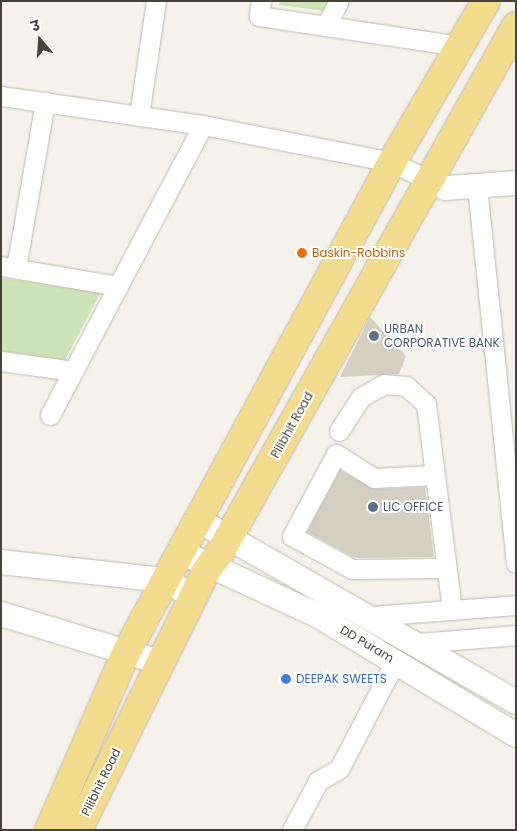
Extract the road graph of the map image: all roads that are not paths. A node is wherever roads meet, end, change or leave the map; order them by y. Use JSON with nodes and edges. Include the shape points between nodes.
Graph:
{"nodes":[{"id":1,"x":156,"y":1,"type":"edge"},
{"id":2,"x":261,"y":1,"type":"edge"},
{"id":3,"x":339,"y":1,"type":"edge"},
{"id":4,"x":486,"y":1,"type":"edge"},
{"id":5,"x":326,"y":26,"type":"junction"},
{"id":6,"x":516,"y":26,"type":"edge"},
{"id":7,"x":460,"y":46,"type":"junction"},
{"id":8,"x":1,"y":96,"type":"edge"},
{"id":9,"x":45,"y":102,"type":"junction"},
{"id":10,"x":139,"y":116,"type":"junction"},
{"id":11,"x":203,"y":125,"type":"junction"},
{"id":12,"x":392,"y":162,"type":"junction"},
{"id":13,"x":428,"y":180,"type":"junction"},
{"id":14,"x":516,"y":183,"type":"edge"},
{"id":15,"x":477,"y":186,"type":"junction"},
{"id":16,"x":9,"y":267,"type":"edge"},
{"id":17,"x":118,"y":286,"type":"junction"},
{"id":18,"x":1,"y":361,"type":"edge"},
{"id":19,"x":74,"y":371,"type":"junction"},
{"id":20,"x":50,"y":415,"type":"dead end"},
{"id":21,"x":340,"y":431,"type":"dead end"},
{"id":22,"x":434,"y":474,"type":"junction"},
{"id":23,"x":198,"y":520,"type":"junction"},
{"id":24,"x":229,"y":538,"type":"junction"},
{"id":25,"x":181,"y":552,"type":"junction"},
{"id":26,"x":1,"y":562,"type":"edge"},
{"id":27,"x":516,"y":563,"type":"edge"},
{"id":28,"x":212,"y":566,"type":"junction"},
{"id":29,"x":445,"y":568,"type":"junction"},
{"id":30,"x":165,"y":580,"type":"junction"},
{"id":31,"x":193,"y":596,"type":"junction"},
{"id":32,"x":516,"y":605,"type":"edge"},
{"id":33,"x":452,"y":610,"type":"junction"},
{"id":34,"x":1,"y":614,"type":"edge"},
{"id":35,"x":371,"y":616,"type":"junction"},
{"id":36,"x":516,"y":635,"type":"edge"},
{"id":37,"x":419,"y":644,"type":"junction"},
{"id":38,"x":127,"y":651,"type":"junction"},
{"id":39,"x":159,"y":662,"type":"junction"},
{"id":40,"x":396,"y":662,"type":"junction"},
{"id":41,"x":516,"y":702,"type":"edge"},
{"id":42,"x":516,"y":735,"type":"edge"},
{"id":43,"x":294,"y":829,"type":"edge"},
{"id":44,"x":49,"y":830,"type":"edge"},
{"id":45,"x":78,"y":830,"type":"edge"}],
"edges":[{"from":1,"to":10,"type":"street"},
{"from":2,"to":5,"type":"street","via":[[259,16]]},
{"from":3,"to":5,"type":"street"},
{"from":4,"to":7,"type":"highway"},
{"from":5,"to":7,"type":"street"},
{"from":6,"to":13,"type":"highway","name":"Pilibhit Road"},
{"from":7,"to":12,"type":"highway"},
{"from":8,"to":9,"type":"street"},
{"from":9,"to":10,"type":"street"},
{"from":9,"to":16,"type":"street"},
{"from":10,"to":11,"type":"street"},
{"from":11,"to":12,"type":"street"},
{"from":11,"to":17,"type":"street"},
{"from":12,"to":13,"type":"street"},
{"from":12,"to":23,"type":"highway"},
{"from":13,"to":15,"type":"street","via":[[446,188]]},
{"from":13,"to":24,"type":"highway","name":"Pilibhit Road"},
{"from":14,"to":15,"type":"street"},
{"from":15,"to":27,"type":"street"},
{"from":16,"to":17,"type":"street"},
{"from":17,"to":19,"type":"street"},
{"from":18,"to":19,"type":"street"},
{"from":19,"to":20,"type":"street"},
{"from":21,"to":22,"type":"street","via":[[361,397],[384,384],[406,386],[426,404]]},
{"from":22,"to":29,"type":"street"},
{"from":22,"to":29,"type":"street","via":[[374,478],[336,454],[292,536],[352,569]]},
{"from":23,"to":24,"type":"street","name":"DD Puram"},
{"from":23,"to":25,"type":"highway"},
{"from":24,"to":28,"type":"highway","name":"Pilibhit Road"},
{"from":24,"to":35,"type":"street","name":"DD Puram"},
{"from":25,"to":28,"type":"street","name":"DD Puram"},
{"from":25,"to":30,"type":"highway"},
{"from":26,"to":30,"type":"street"},
{"from":28,"to":31,"type":"highway","name":"Pilibhit Road"},
{"from":28,"to":40,"type":"street","name":"DD Puram","via":[[317,615]]},
{"from":29,"to":33,"type":"street"},
{"from":30,"to":31,"type":"street"},
{"from":30,"to":38,"type":"highway"},
{"from":31,"to":39,"type":"highway","name":"Pilibhit Road"},
{"from":32,"to":33,"type":"street"},
{"from":33,"to":35,"type":"street"},
{"from":34,"to":38,"type":"street"},
{"from":35,"to":37,"type":"street","name":"DD Puram"},
{"from":36,"to":37,"type":"street"},
{"from":37,"to":41,"type":"street","name":"DD Puram"},
{"from":38,"to":39,"type":"street"},
{"from":38,"to":44,"type":"highway"},
{"from":39,"to":45,"type":"highway","name":"Pilibhit Road"},
{"from":40,"to":42,"type":"street","name":"DD Puram"},
{"from":40,"to":43,"type":"street","via":[[339,769],[318,781]]}]}
